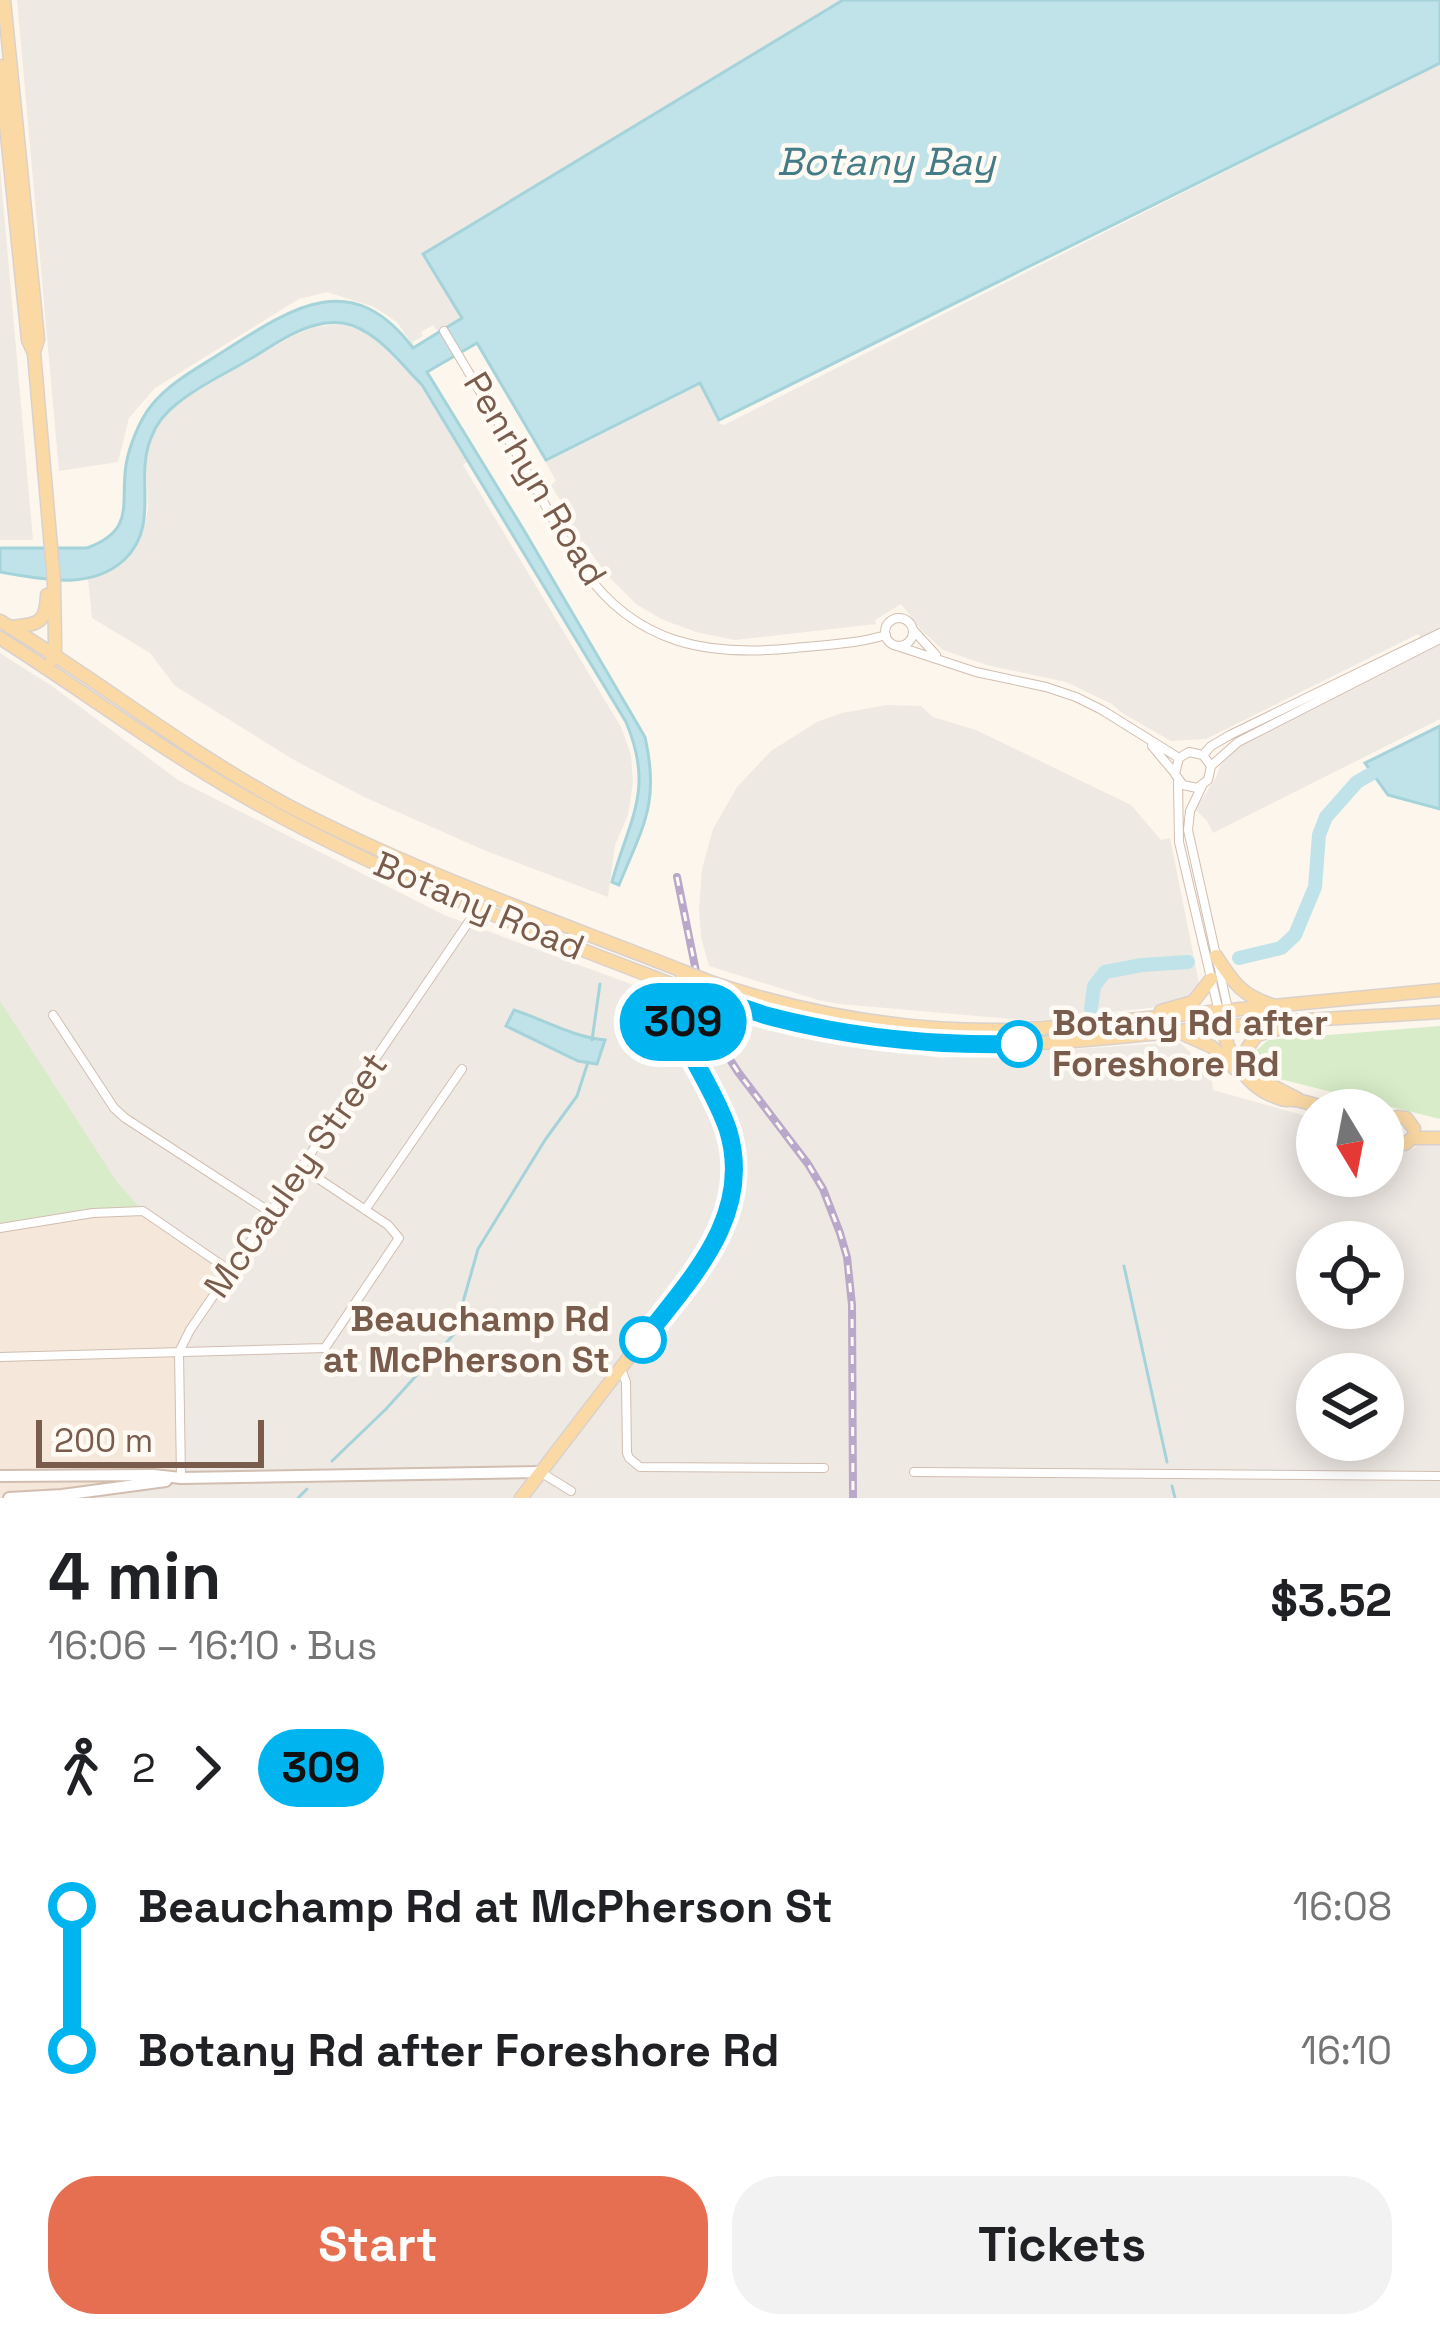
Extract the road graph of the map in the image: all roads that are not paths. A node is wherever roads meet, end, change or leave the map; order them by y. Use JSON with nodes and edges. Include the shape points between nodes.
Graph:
{"nodes":[{"id":1,"x":4,"y":0,"type":"edge"},
{"id":2,"x":3,"y":67,"type":"edge"},
{"id":3,"x":445,"y":331,"type":"dead end"},
{"id":4,"x":51,"y":581,"type":"junction"},
{"id":5,"x":3,"y":629,"type":"edge"},
{"id":6,"x":912,"y":629,"type":"junction"},
{"id":7,"x":886,"y":635,"type":"junction"},
{"id":8,"x":1440,"y":636,"type":"edge"},
{"id":9,"x":897,"y":646,"type":"junction"},
{"id":10,"x":942,"y":660,"type":"junction"},
{"id":11,"x":51,"y":662,"type":"junction"},
{"id":12,"x":1234,"y":739,"type":"junction"},
{"id":13,"x":1148,"y":740,"type":"junction"},
{"id":14,"x":1203,"y":755,"type":"junction"},
{"id":15,"x":1179,"y":758,"type":"junction"},
{"id":16,"x":1211,"y":766,"type":"junction"},
{"id":17,"x":1176,"y":777,"type":"junction"},
{"id":18,"x":1203,"y":785,"type":"junction"},
{"id":19,"x":1182,"y":830,"type":"junction"},
{"id":20,"x":482,"y":892,"type":"junction"},
{"id":21,"x":475,"y":908,"type":"junction"},
{"id":22,"x":1216,"y":956,"type":"junction"},
{"id":23,"x":1211,"y":979,"type":"junction"},
{"id":24,"x":683,"y":984,"type":"junction"},
{"id":25,"x":1440,"y":990,"type":"edge"},
{"id":26,"x":1276,"y":1006,"type":"junction"},
{"id":27,"x":1440,"y":1012,"type":"edge"},
{"id":28,"x":53,"y":1016,"type":"dead end"},
{"id":29,"x":1225,"y":1019,"type":"junction"},
{"id":30,"x":1307,"y":1021,"type":"junction"},
{"id":31,"x":1107,"y":1022,"type":"junction"},
{"id":32,"x":1176,"y":1032,"type":"junction"},
{"id":33,"x":691,"y":1054,"type":"junction"},
{"id":34,"x":462,"y":1069,"type":"dead end"},
{"id":35,"x":1248,"y":1079,"type":"junction"},
{"id":36,"x":1272,"y":1085,"type":"junction"},
{"id":37,"x":1296,"y":1098,"type":"edge"},
{"id":38,"x":1296,"y":1100,"type":"edge"},
{"id":39,"x":1404,"y":1118,"type":"edge"},
{"id":40,"x":1413,"y":1133,"type":"junction"},
{"id":41,"x":1440,"y":1135,"type":"edge"},
{"id":42,"x":1404,"y":1144,"type":"edge"},
{"id":43,"x":301,"y":1167,"type":"junction"},
{"id":44,"x":365,"y":1210,"type":"junction"},
{"id":45,"x":270,"y":1211,"type":"junction"},
{"id":46,"x":0,"y":1228,"type":"edge"},
{"id":47,"x":229,"y":1270,"type":"junction"},
{"id":48,"x":179,"y":1352,"type":"junction"},
{"id":49,"x":0,"y":1358,"type":"edge"},
{"id":50,"x":621,"y":1369,"type":"junction"},
{"id":51,"x":824,"y":1468,"type":"dead end"},
{"id":52,"x":541,"y":1472,"type":"junction"},
{"id":53,"x":914,"y":1472,"type":"dead end"},
{"id":54,"x":64,"y":1475,"type":"junction"},
{"id":55,"x":1440,"y":1475,"type":"edge"},
{"id":56,"x":0,"y":1476,"type":"edge"},
{"id":57,"x":182,"y":1478,"type":"junction"},
{"id":58,"x":571,"y":1491,"type":"dead end"},
{"id":59,"x":62,"y":1495,"type":"junction"},
{"id":60,"x":9,"y":1498,"type":"edge"},
{"id":61,"x":520,"y":1498,"type":"edge"}],
"edges":[{"from":1,"to":2,"type":"main road"},
{"from":2,"to":4,"type":"main road"},
{"from":3,"to":7,"type":"street","name":"Penrhyn Road","via":[[581,567],[645,626],[687,644],[741,652]]},
{"from":4,"to":5,"type":"main road","via":[[40,621]]},
{"from":4,"to":11,"type":"main road"},
{"from":5,"to":11,"type":"main road","name":"Botany Road"},
{"from":6,"to":7,"type":"street","name":"Penrhyn Road","via":[[896,619]]},
{"from":6,"to":9,"type":"street"},
{"from":6,"to":10,"type":"street"},
{"from":7,"to":9,"type":"street"},
{"from":8,"to":12,"type":"street"},
{"from":9,"to":10,"type":"street"},
{"from":10,"to":13,"type":"street","via":[[1046,687]]},
{"from":11,"to":20,"type":"main road","name":"Botany Road","via":[[285,804]]},
{"from":11,"to":21,"type":"main road","name":"Botany Road","via":[[173,754],[261,806]]},
{"from":12,"to":14,"type":"street"},
{"from":12,"to":16,"type":"street"},
{"from":13,"to":15,"type":"street"},
{"from":13,"to":17,"type":"street"},
{"from":14,"to":15,"type":"street"},
{"from":14,"to":16,"type":"street"},
{"from":15,"to":17,"type":"street"},
{"from":16,"to":18,"type":"street"},
{"from":17,"to":18,"type":"street","via":[[1190,788]]},
{"from":17,"to":19,"type":"street"},
{"from":18,"to":19,"type":"street"},
{"from":19,"to":22,"type":"street"},
{"from":19,"to":23,"type":"street"},
{"from":20,"to":21,"type":"street","name":"McCauley Street"},
{"from":20,"to":24,"type":"main road","name":"Botany Road"},
{"from":21,"to":24,"type":"main road","name":"Botany Road"},
{"from":21,"to":43,"type":"street","name":"McCauley Street"},
{"from":22,"to":26,"type":"main road","via":[[1245,994]]},
{"from":22,"to":29,"type":"street"},
{"from":23,"to":29,"type":"street"},
{"from":23,"to":31,"type":"main road","via":[[1193,1002]]},
{"from":24,"to":31,"type":"main road","name":"Botany Road","bridge":true,"via":[[716,984],[895,1025],[989,1030]]},
{"from":24,"to":32,"type":"main road","name":"Botany Road","bridge":true,"via":[[828,1030],[916,1042],[1026,1044]]},
{"from":24,"to":33,"type":"main road"},
{"from":24,"to":33,"type":"main road","via":[[676,1020]]},
{"from":25,"to":26,"type":"main road"},
{"from":26,"to":29,"type":"main road"},
{"from":27,"to":30,"type":"main road"},
{"from":28,"to":45,"type":"street","via":[[125,1118]]},
{"from":29,"to":30,"type":"main road"},
{"from":29,"to":31,"type":"main road","name":"Botany Road"},
{"from":29,"to":32,"type":"main road","name":"Botany Road"},
{"from":29,"to":35,"type":"main road","via":[[1234,1060]]},
{"from":29,"to":36,"type":"main road","via":[[1246,1064]]},
{"from":30,"to":36,"type":"main road","via":[[1257,1035],[1248,1047],[1250,1062]]},
{"from":32,"to":35,"type":"main road","via":[[1212,1047]]},
{"from":33,"to":50,"type":"main road","via":[[730,1138],[732,1196],[716,1242]]},
{"from":34,"to":44,"type":"street"},
{"from":35,"to":38,"type":"main road"},
{"from":36,"to":37,"type":"main road"},
{"from":39,"to":40,"type":"main road"},
{"from":40,"to":41,"type":"main road"},
{"from":40,"to":42,"type":"main road"},
{"from":43,"to":44,"type":"street"},
{"from":43,"to":45,"type":"street","name":"McCauley Street"},
{"from":44,"to":48,"type":"street","via":[[399,1238],[325,1348]]},
{"from":45,"to":47,"type":"street","name":"McCauley Street"},
{"from":46,"to":47,"type":"street","via":[[142,1210]]},
{"from":47,"to":48,"type":"street","name":"McCauley Street"},
{"from":48,"to":49,"type":"street"},
{"from":48,"to":57,"type":"street"},
{"from":50,"to":51,"type":"street","via":[[627,1453],[640,1467]]},
{"from":50,"to":52,"type":"main road"},
{"from":52,"to":57,"type":"street"},
{"from":52,"to":58,"type":"street"},
{"from":52,"to":61,"type":"main road"},
{"from":53,"to":55,"type":"street"},
{"from":54,"to":56,"type":"street"},
{"from":54,"to":57,"type":"street"},
{"from":54,"to":59,"type":"street"},
{"from":57,"to":59,"type":"street"},
{"from":59,"to":60,"type":"street"}]}
